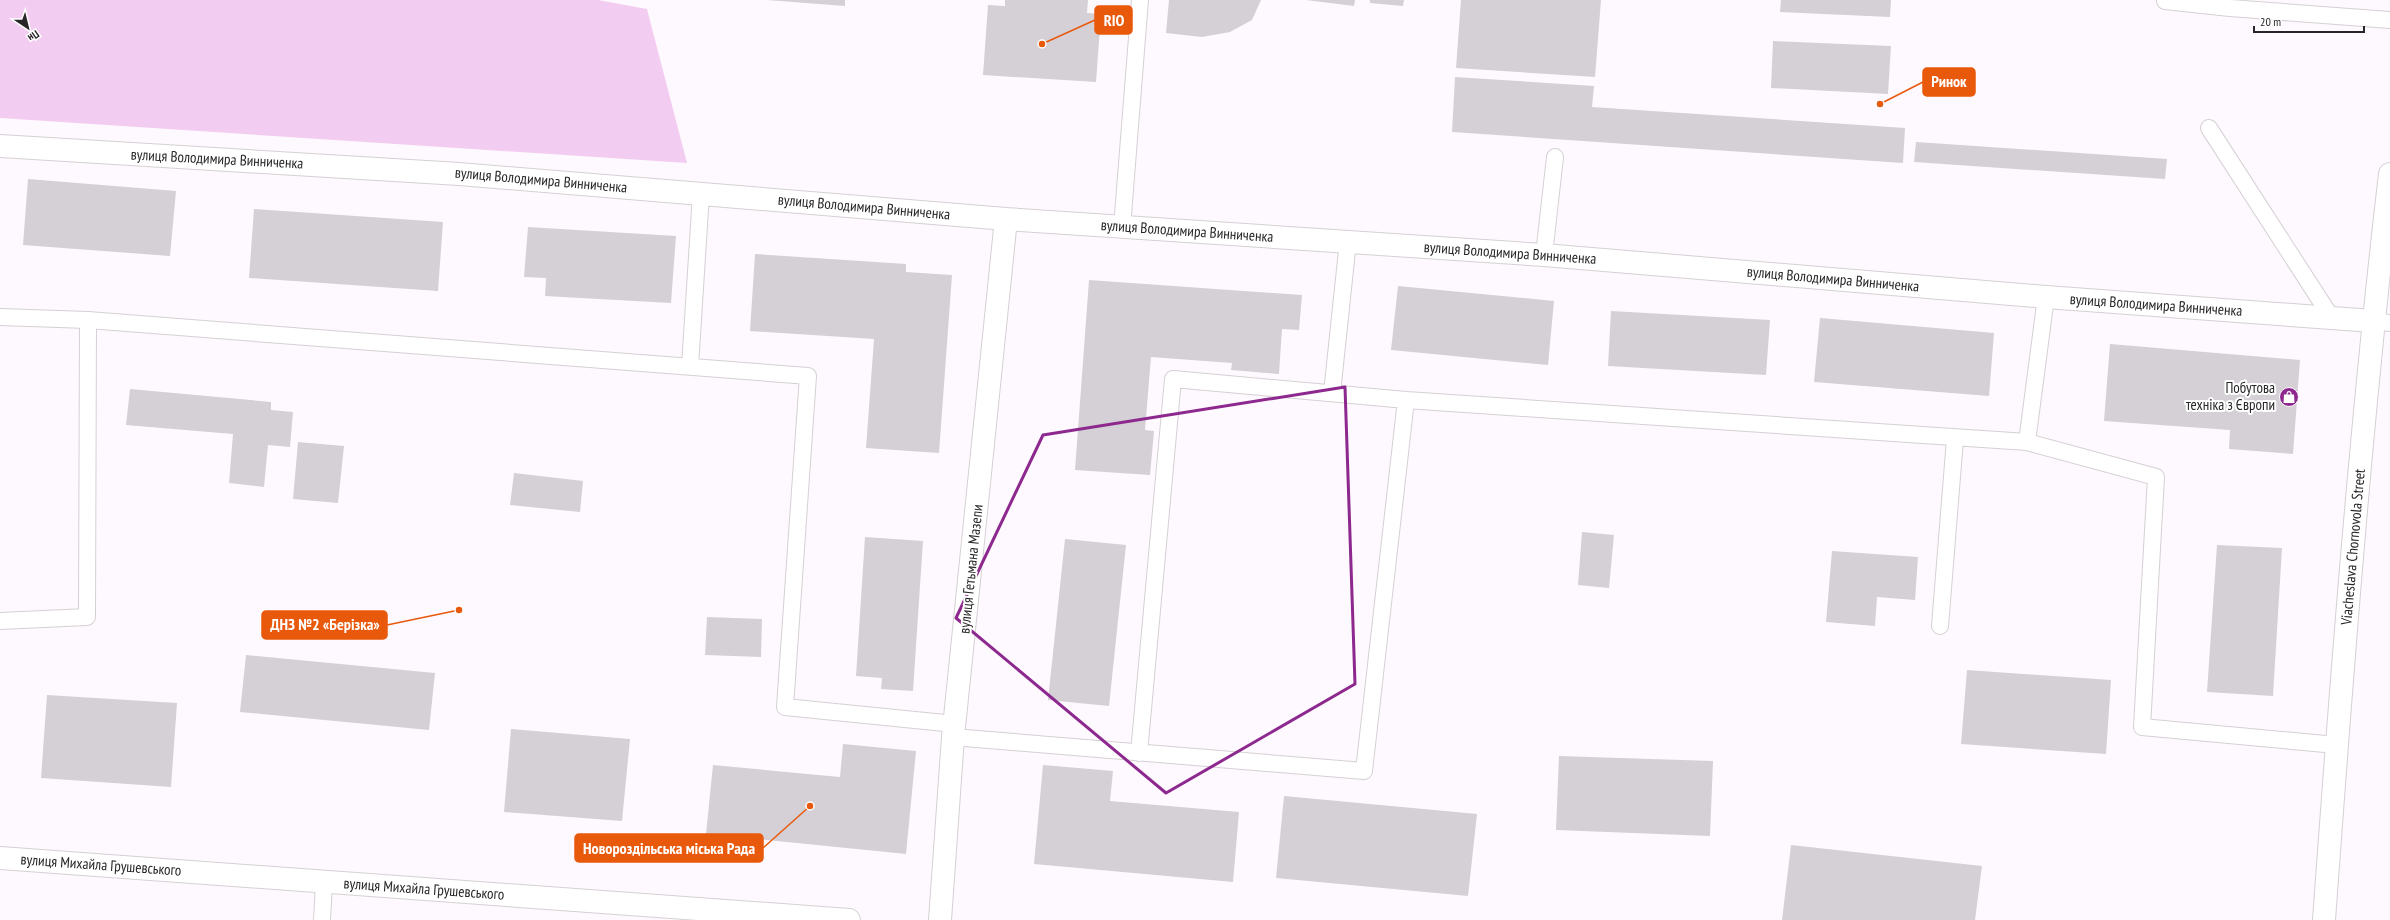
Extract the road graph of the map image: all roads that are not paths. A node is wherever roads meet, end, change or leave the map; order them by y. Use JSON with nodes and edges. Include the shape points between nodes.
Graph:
{"nodes":[{"id":1,"x":1140,"y":0,"type":"edge"},
{"id":2,"x":2165,"y":0,"type":"edge"},
{"id":3,"x":2390,"y":20,"type":"edge"},
{"id":4,"x":2208,"y":128,"type":"dead end"},
{"id":5,"x":0,"y":146,"type":"edge"},
{"id":6,"x":1555,"y":157,"type":"dead end"},
{"id":7,"x":2390,"y":174,"type":"edge"},
{"id":8,"x":701,"y":194,"type":"junction"},
{"id":9,"x":1006,"y":219,"type":"junction"},
{"id":10,"x":1122,"y":227,"type":"junction"},
{"id":11,"x":1348,"y":241,"type":"junction"},
{"id":12,"x":1544,"y":255,"type":"junction"},
{"id":13,"x":2046,"y":297,"type":"junction"},
{"id":14,"x":0,"y":317,"type":"edge"},
{"id":15,"x":2331,"y":317,"type":"junction"},
{"id":16,"x":88,"y":320,"type":"junction"},
{"id":17,"x":2382,"y":322,"type":"edge"},
{"id":18,"x":690,"y":366,"type":"junction"},
{"id":19,"x":1332,"y":393,"type":"junction"},
{"id":20,"x":1406,"y":400,"type":"junction"},
{"id":21,"x":1955,"y":439,"type":"junction"},
{"id":22,"x":2027,"y":442,"type":"junction"},
{"id":23,"x":0,"y":621,"type":"edge"},
{"id":24,"x":1940,"y":626,"type":"dead end"},
{"id":25,"x":954,"y":731,"type":"junction"},
{"id":26,"x":2336,"y":745,"type":"junction"},
{"id":27,"x":1139,"y":753,"type":"junction"},
{"id":28,"x":0,"y":858,"type":"edge"},
{"id":29,"x":324,"y":882,"type":"junction"},
{"id":30,"x":322,"y":920,"type":"edge"},
{"id":31,"x":849,"y":920,"type":"edge"},
{"id":32,"x":940,"y":920,"type":"edge"},
{"id":33,"x":2324,"y":920,"type":"edge"}],
"edges":[{"from":1,"to":10,"type":"lane"},
{"from":2,"to":3,"type":"lane","via":[[2230,8]]},
{"from":4,"to":15,"type":"lane"},
{"from":5,"to":8,"type":"street","name":"вулиця Володимира Винниченка","via":[[459,174]]},
{"from":6,"to":12,"type":"lane"},
{"from":7,"to":17,"type":"street","name":"Viacheslava Chornovola Street"},
{"from":8,"to":9,"type":"street","name":"вулиця Володимира Винниченка"},
{"from":8,"to":18,"type":"lane"},
{"from":9,"to":10,"type":"street","name":"вулиця Володимира Винниченка"},
{"from":9,"to":25,"type":"street","name":"вулиця Гетьмана Мазепи"},
{"from":10,"to":11,"type":"street","name":"вулиця Володимира Винниченка"},
{"from":11,"to":12,"type":"street","name":"вулиця Володимира Винниченка"},
{"from":11,"to":19,"type":"lane"},
{"from":12,"to":13,"type":"street","name":"вулиця Володимира Винниченка"},
{"from":13,"to":15,"type":"street","name":"вулиця Володимира Винниченка"},
{"from":13,"to":22,"type":"lane"},
{"from":14,"to":16,"type":"lane"},
{"from":15,"to":17,"type":"street","name":"вулиця Володимира Винниченка"},
{"from":16,"to":18,"type":"lane"},
{"from":16,"to":23,"type":"lane","via":[[87,617]]},
{"from":17,"to":26,"type":"street","name":"Viacheslava Chornovola Street"},
{"from":18,"to":25,"type":"lane","via":[[808,376],[785,706]]},
{"from":19,"to":20,"type":"lane"},
{"from":19,"to":27,"type":"lane","via":[[1173,379]]},
{"from":20,"to":21,"type":"lane"},
{"from":20,"to":27,"type":"lane","via":[[1364,771]]},
{"from":21,"to":22,"type":"lane"},
{"from":21,"to":24,"type":"lane"},
{"from":22,"to":26,"type":"lane","via":[[2156,477],[2142,727]]},
{"from":25,"to":27,"type":"lane"},
{"from":25,"to":32,"type":"street","name":"вулиця Гетьмана Мазепи"},
{"from":26,"to":33,"type":"street","name":"Viacheslava Chornovola Street"},
{"from":28,"to":29,"type":"street","name":"вулиця Михайла Грушевського"},
{"from":29,"to":30,"type":"lane"},
{"from":29,"to":31,"type":"street","name":"вулиця Михайла Грушевського"}]}
